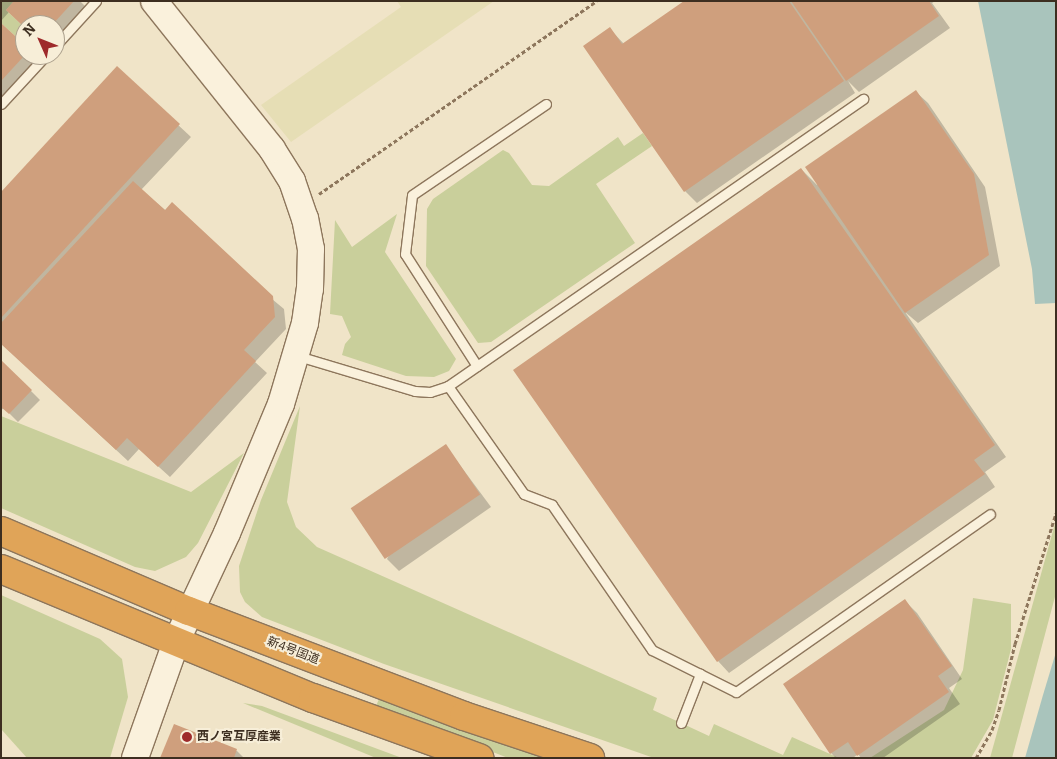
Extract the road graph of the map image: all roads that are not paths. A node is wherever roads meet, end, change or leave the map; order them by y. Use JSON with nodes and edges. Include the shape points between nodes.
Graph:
{"nodes":[{"id":1,"x":96,"y":1,"type":"edge"},
{"id":2,"x":154,"y":1,"type":"edge"},
{"id":3,"x":65,"y":35,"type":"edge"},
{"id":4,"x":37,"y":65,"type":"edge"},
{"id":5,"x":863,"y":99,"type":"dead end"},
{"id":6,"x":1,"y":104,"type":"edge"},
{"id":7,"x":546,"y":104,"type":"dead end"},
{"id":8,"x":296,"y":356,"type":"junction"},
{"id":9,"x":477,"y":366,"type":"junction"},
{"id":10,"x":448,"y":386,"type":"junction"},
{"id":11,"x":990,"y":514,"type":"dead end"},
{"id":12,"x":1,"y":531,"type":"edge"},
{"id":13,"x":1,"y":569,"type":"edge"},
{"id":14,"x":189,"y":611,"type":"junction"},
{"id":15,"x":176,"y":642,"type":"junction"},
{"id":16,"x":700,"y":674,"type":"junction"},
{"id":17,"x":681,"y":723,"type":"dead end"},
{"id":18,"x":136,"y":758,"type":"edge"},
{"id":19,"x":479,"y":758,"type":"edge"},
{"id":20,"x":590,"y":758,"type":"edge"}],
"edges":[{"from":1,"to":3,"type":"lane"},
{"from":2,"to":8,"type":"street","via":[[272,149],[300,202],[311,249],[310,289]]},
{"from":4,"to":6,"type":"lane"},
{"from":5,"to":9,"type":"lane"},
{"from":7,"to":9,"type":"lane","via":[[412,195],[405,254]]},
{"from":8,"to":10,"type":"lane","via":[[415,391],[430,392]]},
{"from":8,"to":14,"type":"street","via":[[281,404],[249,482]]},
{"from":9,"to":10,"type":"lane"},
{"from":10,"to":16,"type":"lane","via":[[524,494],[552,505],[652,650]]},
{"from":11,"to":16,"type":"lane","via":[[736,692]]},
{"from":12,"to":14,"type":"highway","name":"新4号国道"},
{"from":13,"to":15,"type":"highway"},
{"from":14,"to":15,"type":"street"},
{"from":14,"to":20,"type":"highway","name":"新4号国道","via":[[464,716]]},
{"from":15,"to":18,"type":"street"},
{"from":15,"to":19,"type":"highway","via":[[313,698]]},
{"from":16,"to":17,"type":"lane"}]}
